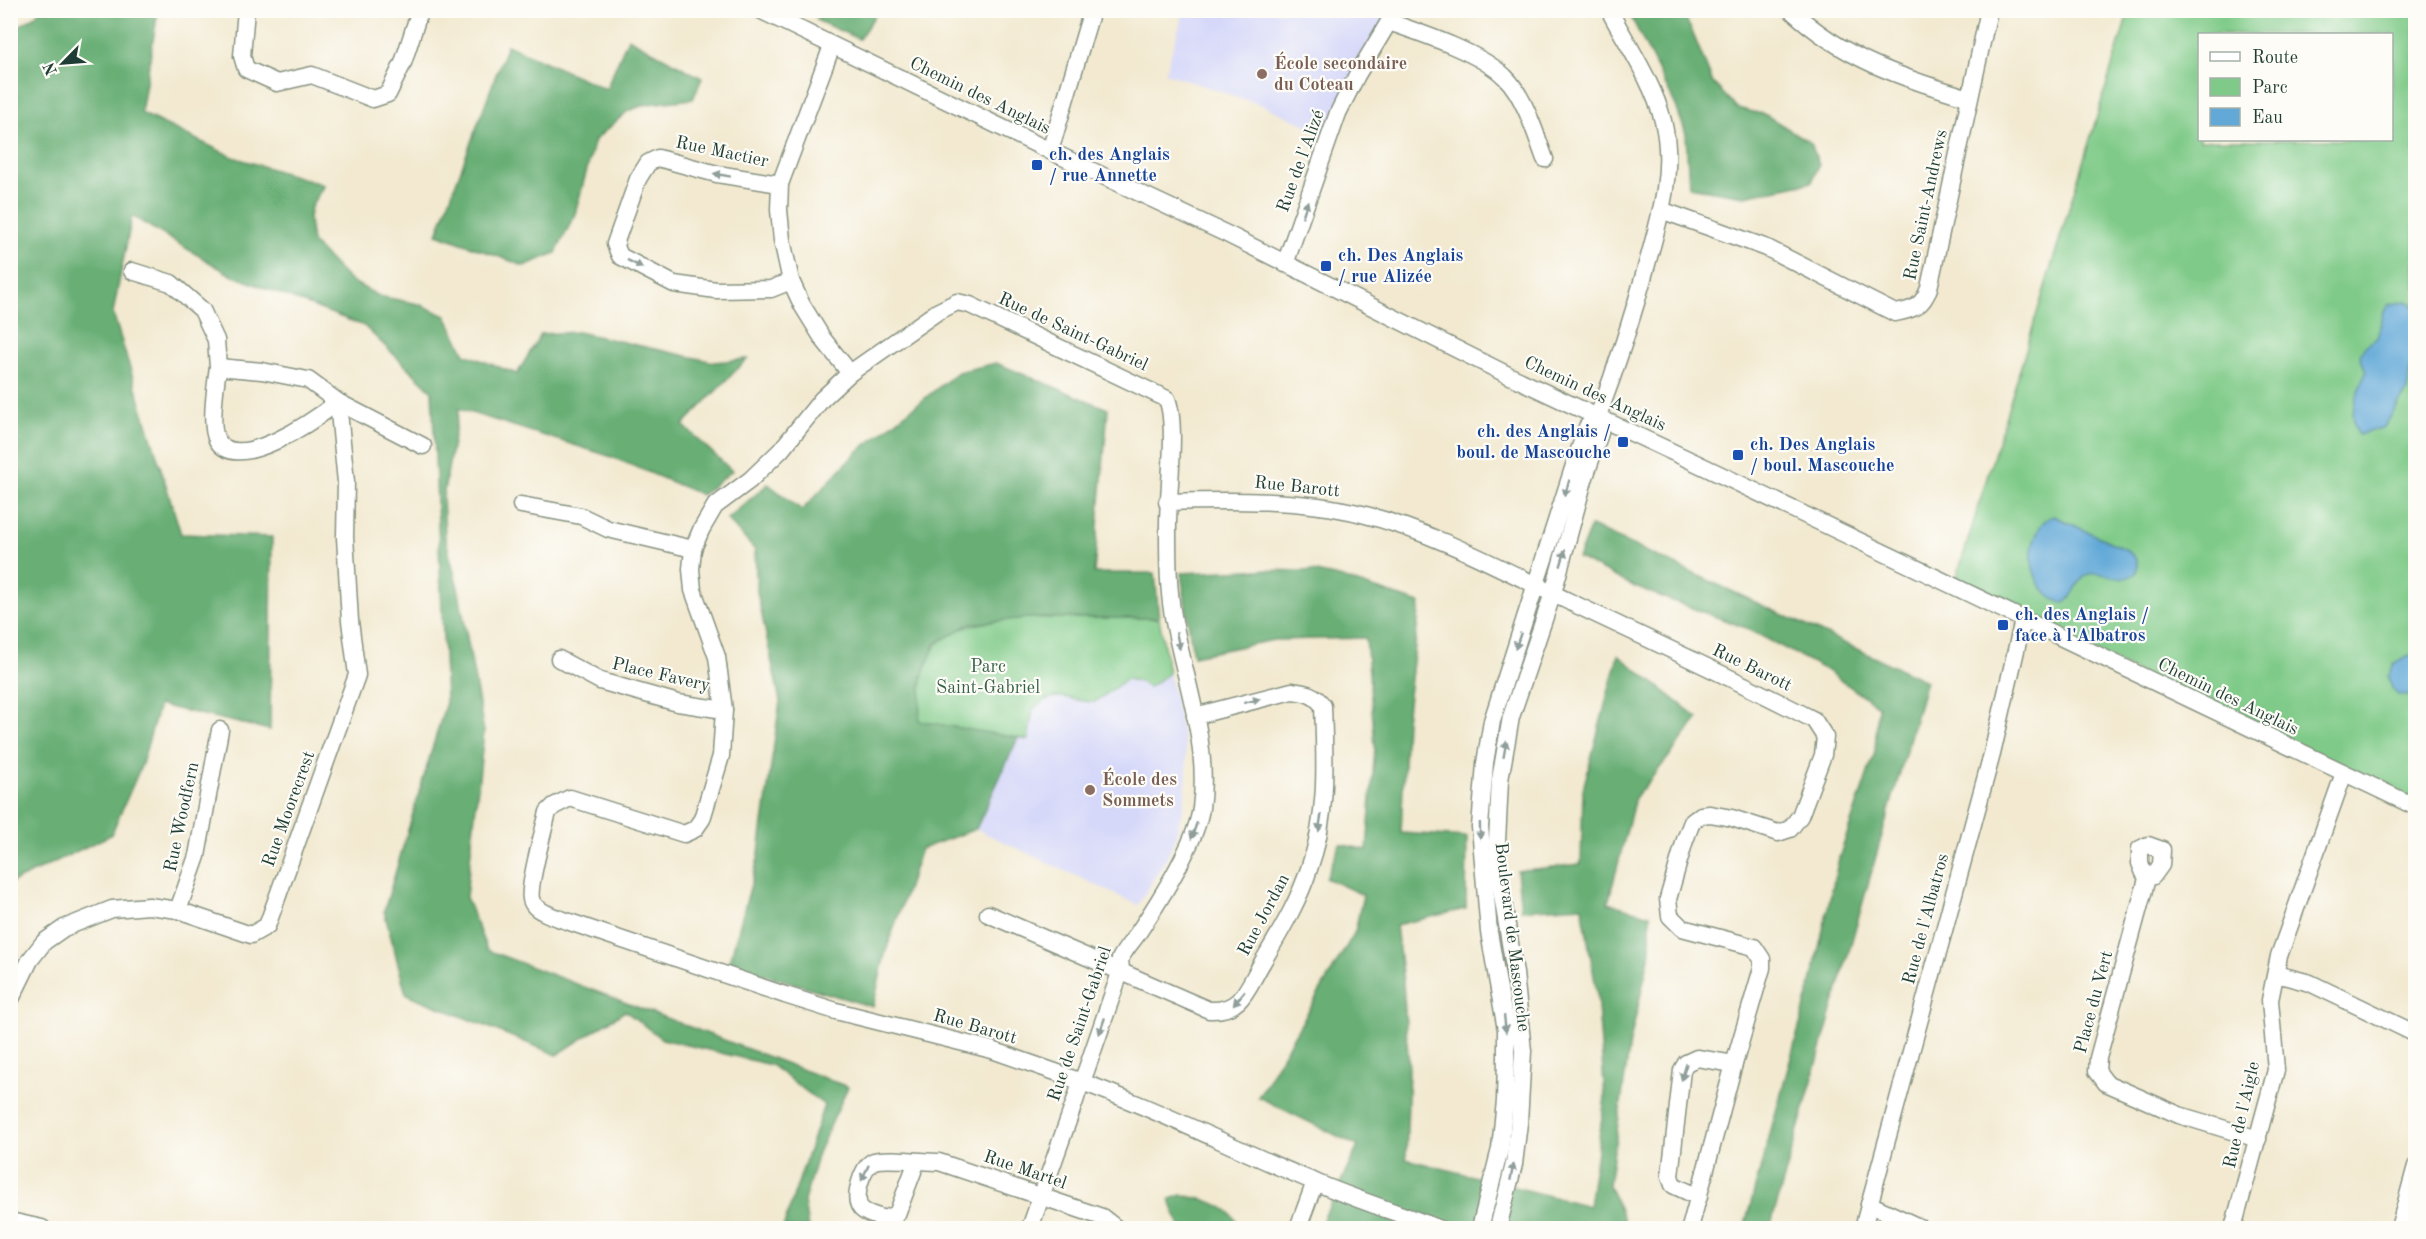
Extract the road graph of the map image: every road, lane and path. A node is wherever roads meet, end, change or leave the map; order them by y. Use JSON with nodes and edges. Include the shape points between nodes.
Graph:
{"nodes":[{"id":1,"x":246,"y":10,"type":"edge"},
{"id":2,"x":420,"y":10,"type":"edge"},
{"id":3,"x":760,"y":10,"type":"edge"},
{"id":4,"x":1092,"y":10,"type":"edge"},
{"id":5,"x":1609,"y":10,"type":"edge"},
{"id":6,"x":1791,"y":10,"type":"edge"},
{"id":7,"x":1989,"y":10,"type":"edge"},
{"id":8,"x":1393,"y":16,"type":"edge"},
{"id":9,"x":832,"y":46,"type":"junction"},
{"id":10,"x":1969,"y":98,"type":"junction"},
{"id":11,"x":1050,"y":152,"type":"junction"},
{"id":12,"x":1545,"y":159,"type":"dead end"},
{"id":13,"x":780,"y":184,"type":"junction"},
{"id":14,"x":1661,"y":210,"type":"junction"},
{"id":15,"x":1285,"y":264,"type":"junction"},
{"id":16,"x":132,"y":271,"type":"dead end"},
{"id":17,"x":791,"y":281,"type":"junction"},
{"id":18,"x":218,"y":367,"type":"junction"},
{"id":19,"x":850,"y":373,"type":"junction"},
{"id":20,"x":338,"y":402,"type":"junction"},
{"id":21,"x":1598,"y":416,"type":"junction"},
{"id":22,"x":423,"y":446,"type":"dead end"},
{"id":23,"x":1167,"y":502,"type":"junction"},
{"id":24,"x":521,"y":506,"type":"dead end"},
{"id":25,"x":693,"y":549,"type":"junction"},
{"id":26,"x":1537,"y":585,"type":"junction"},
{"id":27,"x":1553,"y":593,"type":"junction"},
{"id":28,"x":2023,"y":620,"type":"junction"},
{"id":29,"x":559,"y":658,"type":"dead end"},
{"id":30,"x":724,"y":710,"type":"junction"},
{"id":31,"x":1195,"y":716,"type":"junction"},
{"id":32,"x":220,"y":730,"type":"dead end"},
{"id":33,"x":2344,"y":773,"type":"junction"},
{"id":34,"x":2415,"y":807,"type":"edge"},
{"id":35,"x":537,"y":861,"type":"joint"},
{"id":36,"x":2148,"y":875,"type":"dead end"},
{"id":37,"x":178,"y":910,"type":"junction"},
{"id":38,"x":988,"y":914,"type":"dead end"},
{"id":39,"x":1120,"y":970,"type":"junction"},
{"id":40,"x":2276,"y":974,"type":"junction"},
{"id":41,"x":10,"y":1001,"type":"edge"},
{"id":42,"x":2415,"y":1034,"type":"edge"},
{"id":43,"x":1734,"y":1064,"type":"junction"},
{"id":44,"x":1082,"y":1082,"type":"junction"},
{"id":45,"x":2258,"y":1139,"type":"junction"},
{"id":46,"x":917,"y":1161,"type":"dead end"},
{"id":47,"x":2415,"y":1166,"type":"edge"},
{"id":48,"x":1315,"y":1182,"type":"junction"},
{"id":49,"x":1040,"y":1196,"type":"junction"},
{"id":50,"x":1699,"y":1197,"type":"junction"},
{"id":51,"x":1869,"y":1204,"type":"junction"},
{"id":52,"x":10,"y":1221,"type":"edge"},
{"id":53,"x":42,"y":1228,"type":"edge"},
{"id":54,"x":1030,"y":1228,"type":"edge"},
{"id":55,"x":1116,"y":1228,"type":"edge"},
{"id":56,"x":1298,"y":1228,"type":"edge"},
{"id":57,"x":1438,"y":1228,"type":"edge"},
{"id":58,"x":1480,"y":1228,"type":"edge"},
{"id":59,"x":1498,"y":1228,"type":"edge"},
{"id":60,"x":1690,"y":1228,"type":"edge"},
{"id":61,"x":1863,"y":1228,"type":"edge"},
{"id":62,"x":1921,"y":1228,"type":"edge"},
{"id":63,"x":2233,"y":1228,"type":"edge"},
{"id":64,"x":2398,"y":1228,"type":"edge"}],
"edges":[{"from":1,"to":2,"type":"street","via":[[242,56],[246,69],[277,83],[312,75],[373,99],[388,94]]},
{"from":3,"to":9,"type":"street","name":"Chemin des Anglais"},
{"from":4,"to":11,"type":"street"},
{"from":5,"to":14,"type":"street","name":"Boulevard de Mascouche","via":[[1643,72],[1662,119],[1668,169]]},
{"from":6,"to":10,"type":"street","via":[[1814,32],[1852,55],[1906,79]]},
{"from":7,"to":10,"type":"street","name":"Rue Saint-Andrews"},
{"from":8,"to":12,"type":"street","via":[[1506,77],[1526,109]]},
{"from":15,"to":8,"type":"street","name":"Rue de l'Alizé","one_way":true,"via":[[1338,113]]},
{"from":9,"to":11,"type":"street","name":"Chemin des Anglais"},
{"from":9,"to":13,"type":"street"},
{"from":10,"to":14,"type":"street","name":"Rue Saint-Andrews","via":[[1929,288],[1925,300],[1913,310],[1895,313],[1767,248]]},
{"from":11,"to":15,"type":"street","name":"Chemin des Anglais"},
{"from":13,"to":17,"type":"street","via":[[782,240]]},
{"from":13,"to":17,"type":"street","name":"Rue Mactier","one_way":true,"via":[[717,174],[658,158],[648,163],[638,179],[615,244],[621,256],[674,284],[716,290],[771,289]]},
{"from":14,"to":21,"type":"street","name":"Boulevard de Mascouche","via":[[1631,325]]},
{"from":15,"to":21,"type":"street","name":"Chemin des Anglais"},
{"from":16,"to":18,"type":"street","via":[[171,283],[202,310],[216,340]]},
{"from":17,"to":19,"type":"street","via":[[823,339]]},
{"from":18,"to":20,"type":"street","via":[[308,380]]},
{"from":18,"to":20,"type":"street","via":[[213,402],[216,438],[234,451],[266,447],[314,421]]},
{"from":19,"to":23,"type":"street","name":"Rue de Saint-Gabriel","via":[[937,312],[957,302],[970,305],[1167,399],[1172,432]]},
{"from":19,"to":25,"type":"street","name":"Rue de Saint-Gabriel","via":[[750,480],[715,506]]},
{"from":20,"to":22,"type":"street"},
{"from":20,"to":37,"type":"street","name":"Rue Moorecrest","via":[[346,482],[350,621],[357,675],[267,926],[251,935]]},
{"from":21,"to":26,"type":"street","name":"Boulevard de Mascouche","one_way":true,"via":[[1587,427]]},
{"from":27,"to":21,"type":"street","name":"Boulevard de Mascouche","one_way":true,"via":[[1600,433]]},
{"from":21,"to":28,"type":"street","name":"Chemin des Anglais"},
{"from":23,"to":26,"type":"street","name":"Rue Barott","via":[[1240,501],[1362,514],[1431,538]]},
{"from":23,"to":31,"type":"street","name":"Rue de Saint-Gabriel","one_way":true,"via":[[1173,615]]},
{"from":24,"to":25,"type":"street","via":[[581,516],[628,535]]},
{"from":25,"to":30,"type":"street","name":"Rue de Saint-Gabriel","via":[[693,590],[717,657]]},
{"from":26,"to":27,"type":"street","name":"Rue Barott"},
{"from":26,"to":58,"type":"street","name":"Boulevard de Mascouche","one_way":true,"via":[[1492,721],[1480,805],[1484,887],[1506,1030],[1500,1149]]},
{"from":27,"to":43,"type":"street","name":"Rue Barott","via":[[1814,720],[1825,737],[1800,816],[1790,829],[1778,833],[1732,818],[1701,815],[1692,822],[1668,899],[1670,916],[1682,928],[1754,947],[1762,959]]},
{"from":59,"to":27,"type":"street","name":"Boulevard de Mascouche","one_way":true,"via":[[1514,1164],[1523,1051],[1500,883],[1498,800],[1511,717]]},
{"from":28,"to":33,"type":"street","name":"Chemin des Anglais"},
{"from":28,"to":51,"type":"street","name":"Rue de l'Albatros","via":[[1992,754]]},
{"from":29,"to":30,"type":"street","name":"Place Favery","via":[[600,681],[678,703]]},
{"from":30,"to":35,"type":"street","name":"Rue de Saint-Gabriel","via":[[721,756],[702,819],[695,829],[684,834],[570,798],[548,812]]},
{"from":31,"to":39,"type":"street","name":"Rue de Saint-Gabriel","one_way":true,"via":[[1202,773],[1197,825],[1176,868],[1120,959]]},
{"from":31,"to":39,"type":"street","name":"Rue Jordan","one_way":true,"via":[[1292,692],[1317,698],[1323,706],[1325,771],[1321,824],[1310,868],[1290,915],[1238,1003],[1223,1011],[1209,1010]]},
{"from":32,"to":37,"type":"street","name":"Rue Woodfern","via":[[197,856]]},
{"from":33,"to":34,"type":"street","name":"Chemin des Anglais"},
{"from":33,"to":40,"type":"street","name":"Rue de l'Aigle"},
{"from":35,"to":44,"type":"street","name":"Rue Barott","via":[[531,900],[539,910],[785,995],[992,1050]]},
{"from":36,"to":45,"type":"street","name":"Place du Vert","via":[[2097,1071],[2106,1083],[2179,1115]]},
{"from":37,"to":41,"type":"street","name":"Rue Moorecrest","via":[[149,906],[112,909],[64,928],[44,942],[30,960]]},
{"from":38,"to":39,"type":"street","name":"Rue Jordan"},
{"from":39,"to":44,"type":"street","name":"Rue de Saint-Gabriel","one_way":true},
{"from":40,"to":42,"type":"street","via":[[2310,983]]},
{"from":40,"to":45,"type":"street","name":"Rue de l'Aigle","via":[[2270,1000],[2276,1070]]},
{"from":43,"to":50,"type":"street","name":"Rue Barott"},
{"from":43,"to":50,"type":"street","one_way":true,"via":[[1697,1058],[1682,1070],[1670,1176],[1673,1185]]},
{"from":44,"to":48,"type":"street","name":"Rue Barott"},
{"from":44,"to":49,"type":"street","name":"Rue de Saint-Gabriel"},
{"from":45,"to":63,"type":"street","name":"Rue de l'Aigle"},
{"from":46,"to":49,"type":"street","name":"Rue Martel","via":[[939,1162]]},
{"from":47,"to":64,"type":"street"},
{"from":48,"to":56,"type":"street"},
{"from":48,"to":57,"type":"street","name":"Rue Barott"},
{"from":49,"to":54,"type":"street","name":"Rue de Saint-Gabriel"},
{"from":49,"to":55,"type":"street","name":"Rue Martel","via":[[1101,1217]]},
{"from":50,"to":60,"type":"street","name":"Rue Barott"},
{"from":51,"to":61,"type":"street","name":"Rue de l'Albatros"},
{"from":51,"to":62,"type":"street"},
{"from":52,"to":53,"type":"street"}]}
